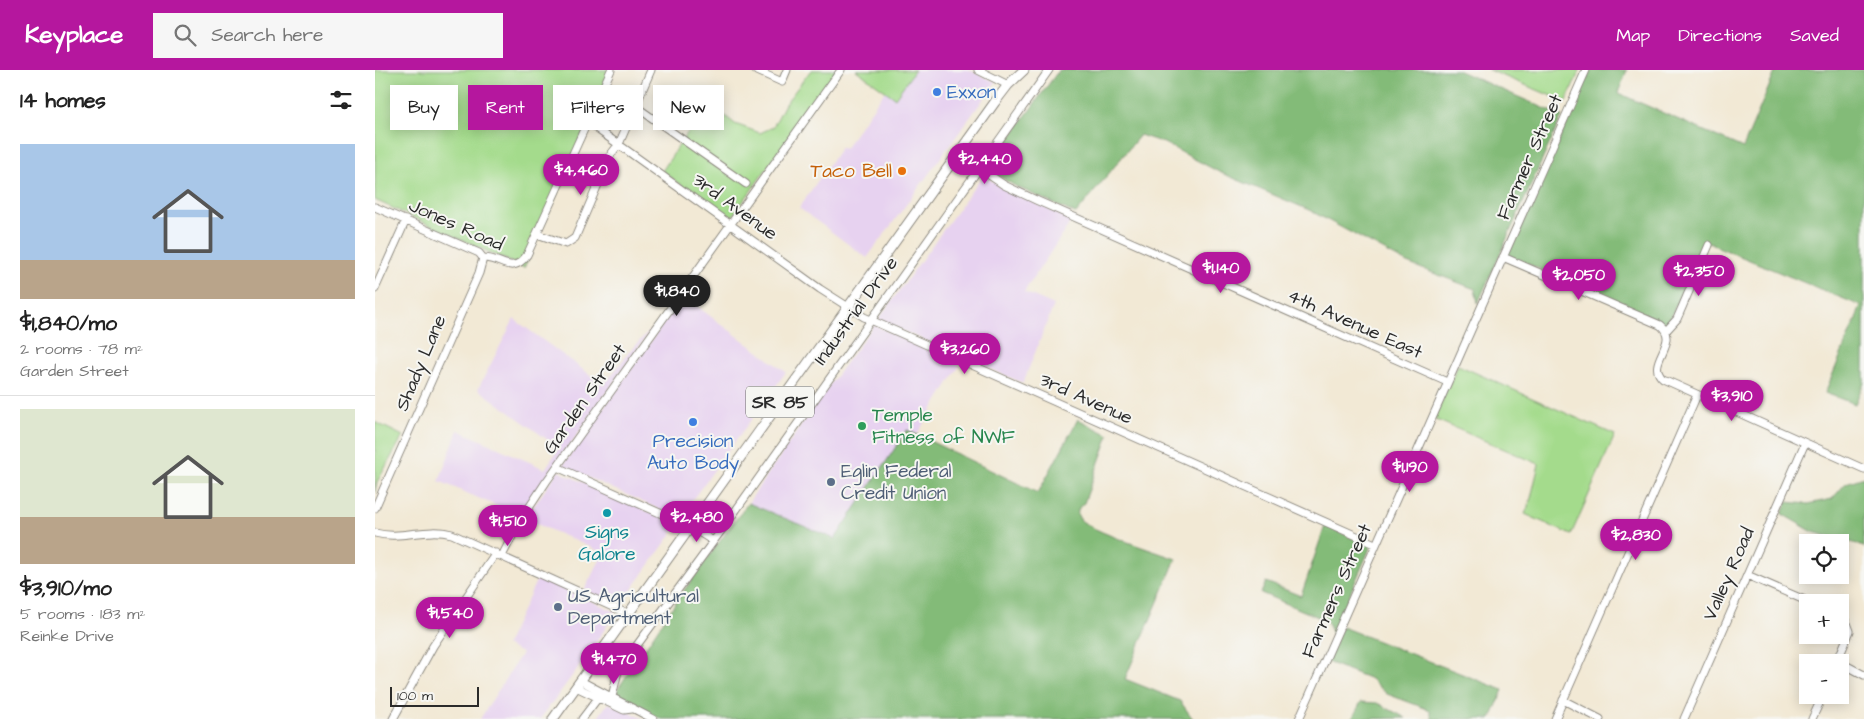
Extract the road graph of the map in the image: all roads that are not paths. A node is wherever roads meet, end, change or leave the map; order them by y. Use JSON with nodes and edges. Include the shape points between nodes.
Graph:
{"nodes":[{"id":1,"x":611,"y":70,"type":"edge"},
{"id":2,"x":651,"y":70,"type":"edge"},
{"id":3,"x":755,"y":70,"type":"edge"},
{"id":4,"x":787,"y":70,"type":"edge"},
{"id":5,"x":841,"y":70,"type":"edge"},
{"id":6,"x":977,"y":70,"type":"edge"},
{"id":7,"x":1013,"y":70,"type":"edge"},
{"id":8,"x":1024,"y":70,"type":"edge"},
{"id":9,"x":1049,"y":70,"type":"edge"},
{"id":10,"x":1586,"y":70,"type":"edge"},
{"id":11,"x":1007,"y":85,"type":"junction"},
{"id":12,"x":643,"y":88,"type":"edge"},
{"id":13,"x":643,"y":112,"type":"edge"},
{"id":14,"x":600,"y":130,"type":"edge"},
{"id":15,"x":625,"y":130,"type":"edge"},
{"id":16,"x":619,"y":144,"type":"junction"},
{"id":17,"x":979,"y":168,"type":"junction"},
{"id":18,"x":746,"y":184,"type":"dead end"},
{"id":19,"x":375,"y":207,"type":"edge"},
{"id":20,"x":406,"y":220,"type":"junction"},
{"id":21,"x":730,"y":224,"type":"junction"},
{"id":22,"x":537,"y":234,"type":"junction"},
{"id":23,"x":1709,"y":245,"type":"dead end"},
{"id":24,"x":1503,"y":257,"type":"junction"},
{"id":25,"x":483,"y":258,"type":"junction"},
{"id":26,"x":375,"y":289,"type":"edge"},
{"id":27,"x":848,"y":307,"type":"junction"},
{"id":28,"x":869,"y":320,"type":"junction"},
{"id":29,"x":1666,"y":331,"type":"junction"},
{"id":30,"x":1447,"y":382,"type":"junction"},
{"id":31,"x":1697,"y":394,"type":"junction"},
{"id":32,"x":1805,"y":443,"type":"junction"},
{"id":33,"x":557,"y":467,"type":"junction"},
{"id":34,"x":1864,"y":469,"type":"edge"},
{"id":35,"x":375,"y":508,"type":"edge"},
{"id":36,"x":691,"y":526,"type":"junction"},
{"id":37,"x":375,"y":533,"type":"edge"},
{"id":38,"x":713,"y":541,"type":"junction"},
{"id":39,"x":1375,"y":544,"type":"junction"},
{"id":40,"x":499,"y":555,"type":"junction"},
{"id":41,"x":1747,"y":575,"type":"junction"},
{"id":42,"x":1799,"y":598,"type":"edge"},
{"id":43,"x":628,"y":614,"type":"junction"},
{"id":44,"x":1849,"y":668,"type":"edge"},
{"id":45,"x":1864,"y":675,"type":"edge"},
{"id":46,"x":578,"y":684,"type":"junction"},
{"id":47,"x":612,"y":696,"type":"junction"},
{"id":48,"x":598,"y":698,"type":"junction"},
{"id":49,"x":1563,"y":700,"type":"junction"},
{"id":50,"x":1819,"y":704,"type":"edge"},
{"id":51,"x":632,"y":709,"type":"junction"},
{"id":52,"x":393,"y":719,"type":"edge"},
{"id":53,"x":553,"y":719,"type":"edge"},
{"id":54,"x":582,"y":719,"type":"edge"},
{"id":55,"x":653,"y":719,"type":"edge"},
{"id":56,"x":1299,"y":719,"type":"edge"},
{"id":57,"x":1555,"y":719,"type":"edge"},
{"id":58,"x":1600,"y":719,"type":"edge"},
{"id":59,"x":1684,"y":719,"type":"edge"},
{"id":60,"x":1812,"y":719,"type":"edge"}],
"edges":[{"from":1,"to":22,"type":"street","name":"Jones Road"},
{"from":2,"to":12,"type":"street"},
{"from":3,"to":4,"type":"street","via":[[782,82]]},
{"from":5,"to":21,"type":"street","name":"Garden Street"},
{"from":6,"to":11,"type":"street"},
{"from":7,"to":11,"type":"main road","number":"SR 85"},
{"from":8,"to":11,"type":"main road","number":"SR 85"},
{"from":9,"to":17,"type":"street","name":"Industrial Drive"},
{"from":10,"to":24,"type":"street","name":"Farmer Street"},
{"from":11,"to":27,"type":"main road","number":"SR 85"},
{"from":13,"to":18,"type":"street"},
{"from":14,"to":16,"type":"street","name":"3rd Avenue"},
{"from":15,"to":16,"type":"street"},
{"from":16,"to":21,"type":"street","name":"3rd Avenue"},
{"from":16,"to":22,"type":"street","via":[[611,154],[575,238],[565,244]]},
{"from":17,"to":28,"type":"street","name":"Industrial Drive"},
{"from":17,"to":30,"type":"street","name":"4th Avenue East","via":[[1004,185],[1038,201]]},
{"from":19,"to":20,"type":"street","name":"Jones Road"},
{"from":20,"to":25,"type":"street","name":"Jones Road","via":[[481,254]]},
{"from":20,"to":26,"type":"street"},
{"from":21,"to":27,"type":"street","name":"3rd Avenue"},
{"from":21,"to":33,"type":"street","name":"Garden Street"},
{"from":22,"to":25,"type":"street","name":"Jones Road","via":[[527,255],[518,264],[509,266]]},
{"from":23,"to":29,"type":"street","via":[[1677,319]]},
{"from":24,"to":29,"type":"street","via":[[1660,324]]},
{"from":24,"to":30,"type":"street","name":"Farmers Street"},
{"from":25,"to":35,"type":"street","name":"Shady Lane"},
{"from":27,"to":28,"type":"street","name":"3rd Avenue"},
{"from":27,"to":36,"type":"main road","number":"SR 85"},
{"from":28,"to":38,"type":"street","name":"Industrial Drive"},
{"from":28,"to":39,"type":"street","name":"3rd Avenue"},
{"from":29,"to":31,"type":"street","via":[[1667,342],[1657,365],[1659,375]]},
{"from":30,"to":39,"type":"street","name":"Farmers Street"},
{"from":31,"to":32,"type":"street"},
{"from":31,"to":49,"type":"street"},
{"from":32,"to":34,"type":"street"},
{"from":32,"to":41,"type":"street","name":"Valley Road"},
{"from":33,"to":36,"type":"street"},
{"from":33,"to":40,"type":"street","name":"Garden Street"},
{"from":36,"to":38,"type":"street"},
{"from":36,"to":43,"type":"main road","number":"SR 85"},
{"from":37,"to":40,"type":"street","via":[[395,536],[443,531]]},
{"from":38,"to":47,"type":"street","name":"Industrial Drive","via":[[618,671]]},
{"from":39,"to":56,"type":"street","name":"Farmers Street"},
{"from":40,"to":43,"type":"street"},
{"from":40,"to":52,"type":"street","name":"Garden Street","via":[[433,646]]},
{"from":41,"to":42,"type":"street"},
{"from":41,"to":59,"type":"street","name":"Valley Road"},
{"from":43,"to":46,"type":"main road","number":"SR 85"},
{"from":44,"to":45,"type":"street"},
{"from":46,"to":47,"type":"street"},
{"from":46,"to":48,"type":"street"},
{"from":46,"to":53,"type":"main road","number":"SR 85"},
{"from":47,"to":51,"type":"street"},
{"from":48,"to":51,"type":"street","via":[[624,710]]},
{"from":48,"to":54,"type":"street"},
{"from":49,"to":57,"type":"street"},
{"from":49,"to":58,"type":"street"},
{"from":50,"to":60,"type":"street"},
{"from":51,"to":55,"type":"street"}]}
